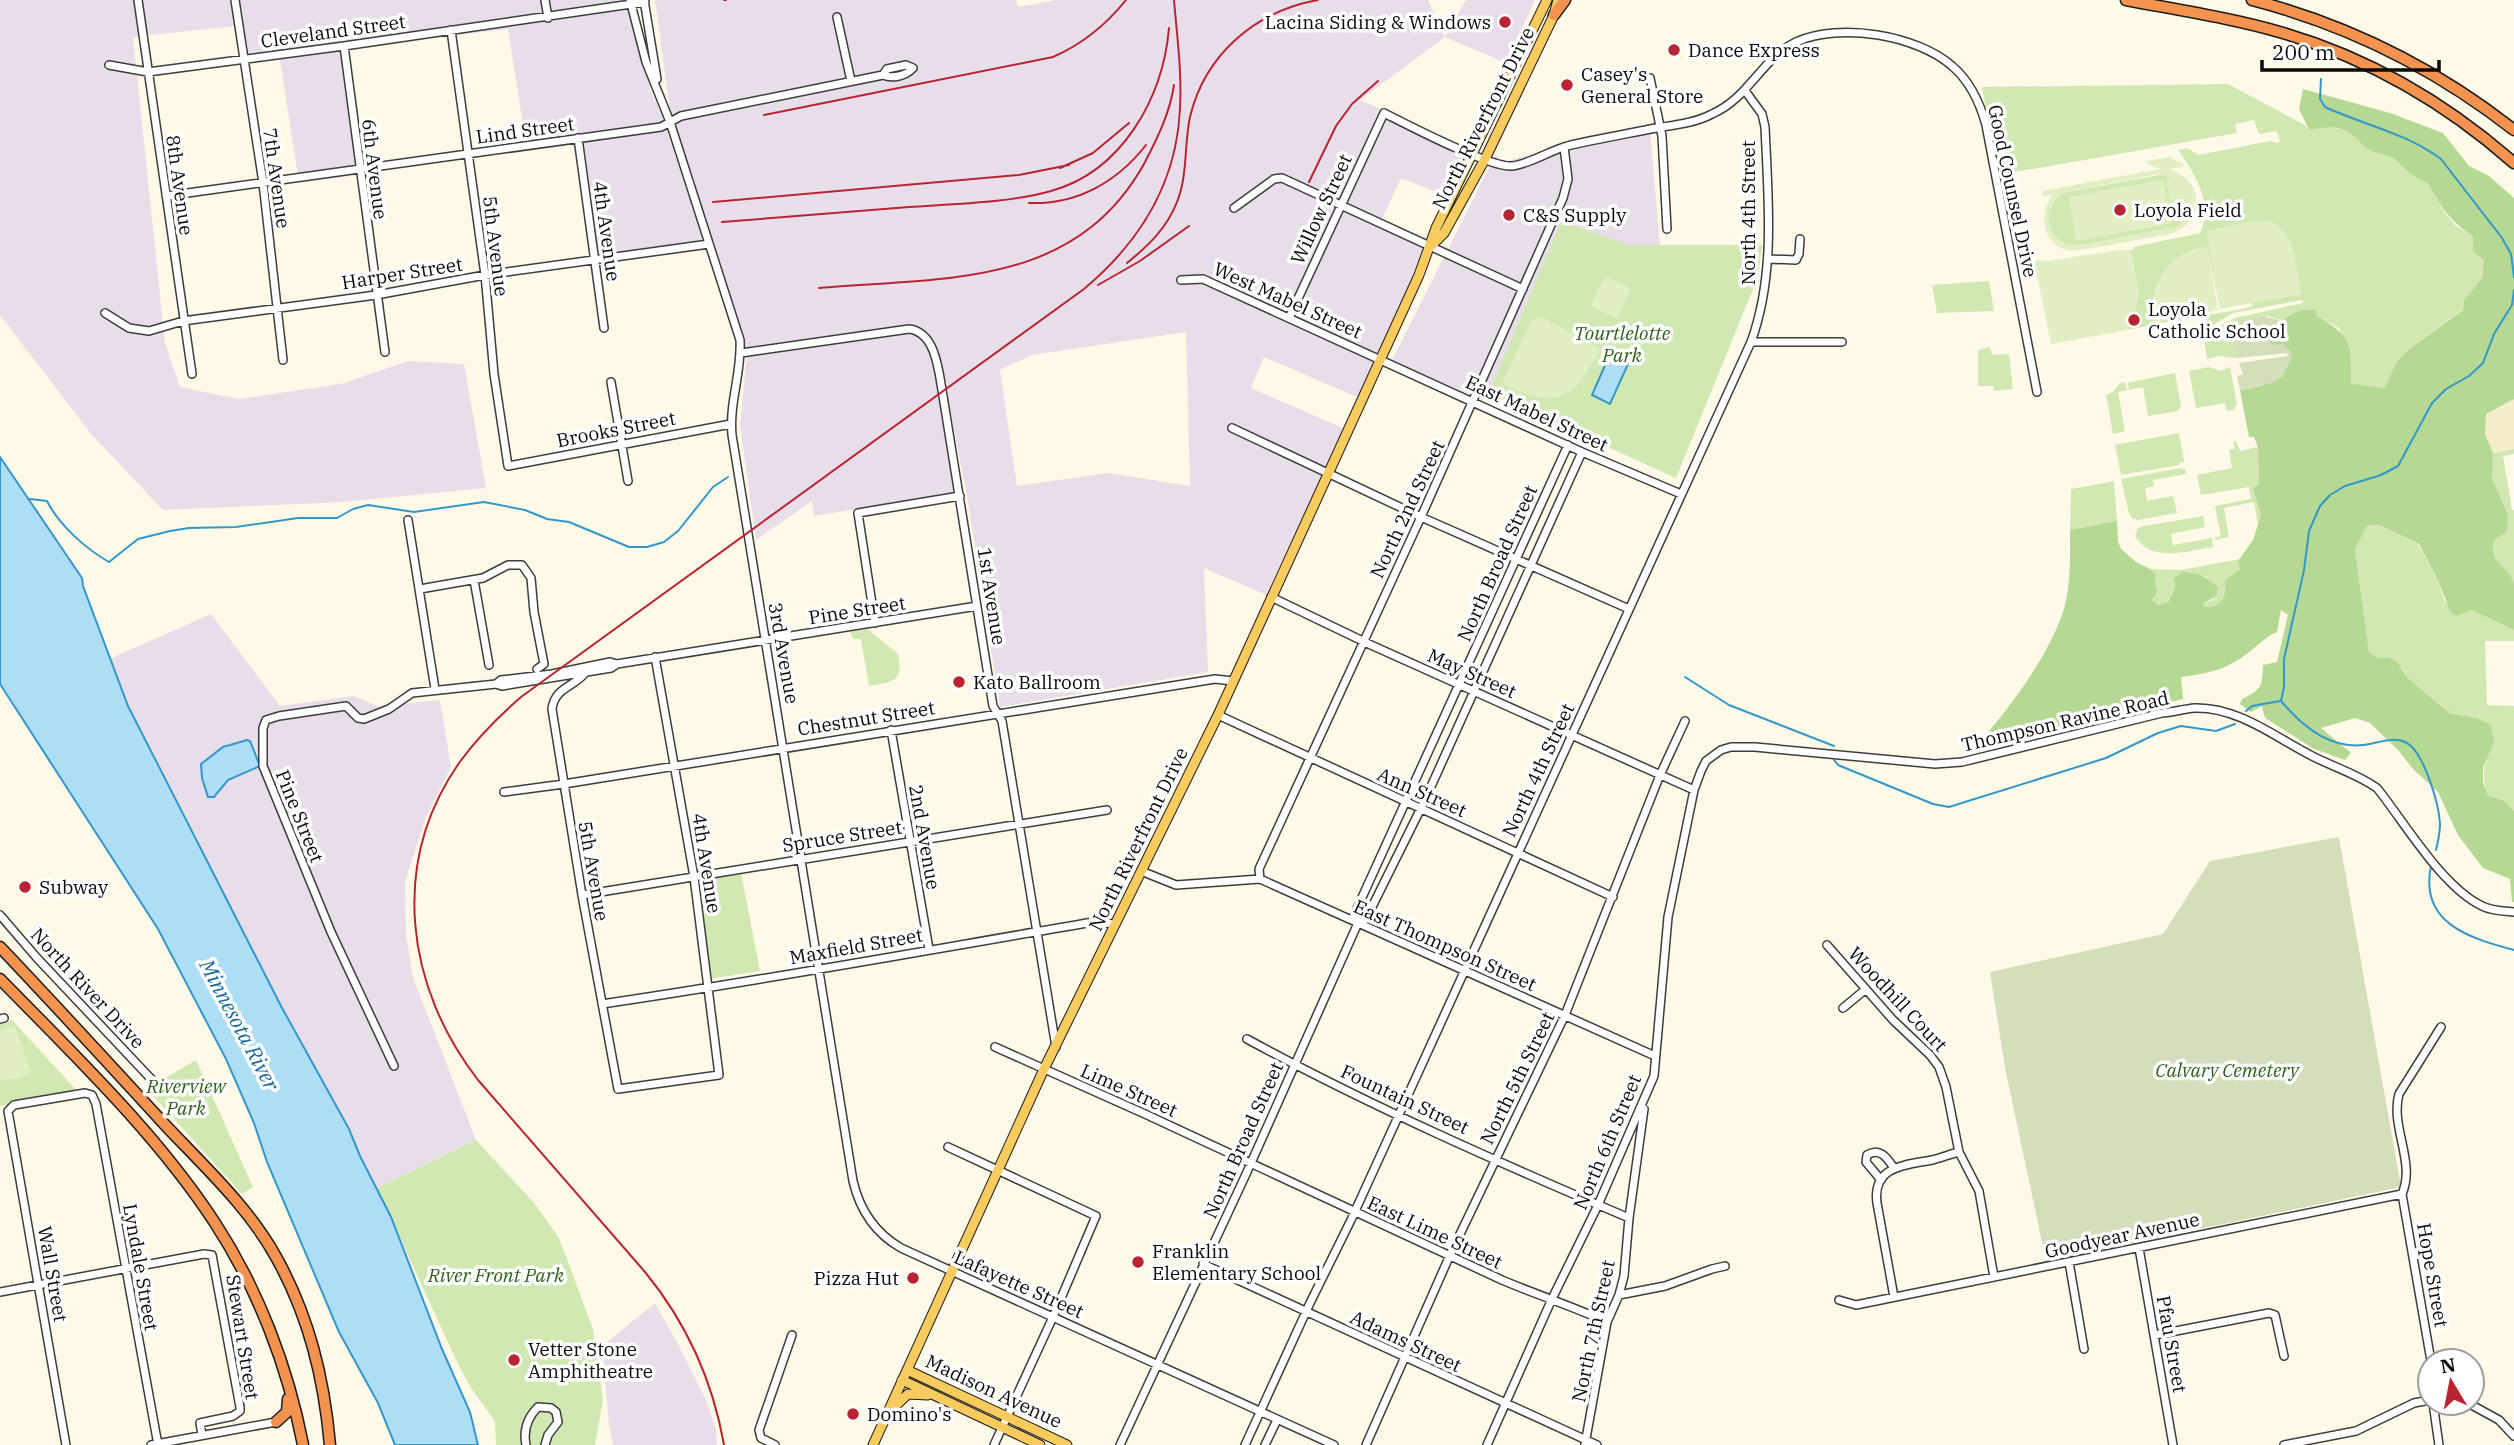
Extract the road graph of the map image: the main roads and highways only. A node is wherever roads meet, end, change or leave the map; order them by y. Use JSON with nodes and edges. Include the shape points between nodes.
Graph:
{"nodes":[{"id":1,"x":1547,"y":0,"type":"edge"},
{"id":2,"x":1558,"y":0,"type":"edge"},
{"id":3,"x":1565,"y":0,"type":"edge"},
{"id":4,"x":2126,"y":0,"type":"edge"},
{"id":5,"x":2252,"y":0,"type":"edge"},
{"id":6,"x":1554,"y":15,"type":"junction"},
{"id":7,"x":2514,"y":130,"type":"edge"},
{"id":8,"x":2514,"y":163,"type":"edge"},
{"id":9,"x":1431,"y":246,"type":"junction"},
{"id":10,"x":0,"y":947,"type":"edge"},
{"id":11,"x":0,"y":979,"type":"edge"},
{"id":12,"x":277,"y":1351,"type":"junction"},
{"id":13,"x":907,"y":1370,"type":"junction"},
{"id":14,"x":902,"y":1380,"type":"junction"},
{"id":15,"x":937,"y":1397,"type":"junction"},
{"id":16,"x":887,"y":1415,"type":"junction"},
{"id":17,"x":303,"y":1444,"type":"edge"},
{"id":18,"x":330,"y":1445,"type":"edge"},
{"id":19,"x":873,"y":1445,"type":"edge"},
{"id":20,"x":1040,"y":1445,"type":"edge"},
{"id":21,"x":1067,"y":1445,"type":"edge"}],
"edges":[{"from":1,"to":9,"type":"main road","name":"North Riverfront Drive"},
{"from":2,"to":6,"type":"main road","name":"North Riverfront Drive"},
{"from":3,"to":6,"type":"highway"},
{"from":4,"to":8,"type":"highway","via":[[2250,24],[2352,59],[2443,108]]},
{"from":5,"to":7,"type":"highway","via":[[2388,48],[2455,86]]},
{"from":6,"to":9,"type":"main road","name":"North Riverfront Drive","via":[[1485,159],[1444,233]]},
{"from":9,"to":13,"type":"main road","name":"North Riverfront Drive","via":[[1218,715],[1044,1069]]},
{"from":10,"to":18,"type":"highway","via":[[258,1229],[285,1274],[309,1329],[323,1381]]},
{"from":11,"to":12,"type":"highway","via":[[187,1183],[239,1264]]},
{"from":12,"to":17,"type":"highway"},
{"from":12,"to":17,"type":"highway","via":[[289,1408],[276,1422],[292,1426]]},
{"from":13,"to":14,"type":"main road","name":"North Riverfront Drive"},
{"from":13,"to":21,"type":"main road","name":"Madison Avenue"},
{"from":14,"to":15,"type":"main road","name":"Madison Avenue"},
{"from":14,"to":16,"type":"main road","name":"North Riverfront Drive"},
{"from":15,"to":16,"type":"main road","via":[[908,1394]]},
{"from":15,"to":20,"type":"main road","name":"Madison Avenue"},
{"from":16,"to":19,"type":"main road","name":"North Riverfront Drive"}]}
